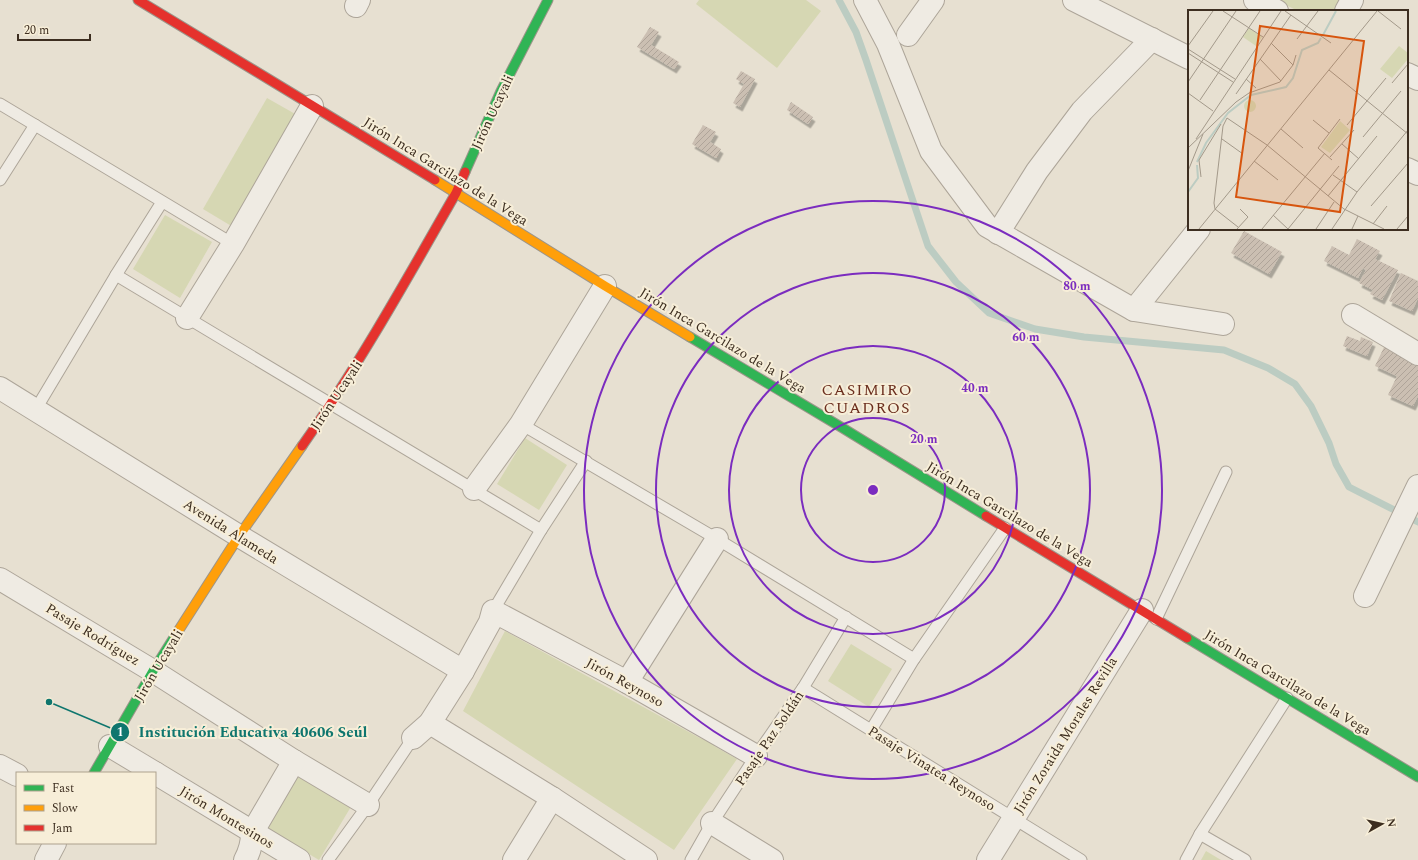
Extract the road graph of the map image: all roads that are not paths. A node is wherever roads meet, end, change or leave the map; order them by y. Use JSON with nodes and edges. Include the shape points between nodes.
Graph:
{"nodes":[{"id":1,"x":138,"y":0,"type":"edge"},
{"id":2,"x":548,"y":0,"type":"edge"},
{"id":3,"x":865,"y":0,"type":"edge"},
{"id":4,"x":934,"y":0,"type":"edge"},
{"id":5,"x":1074,"y":0,"type":"edge"},
{"id":6,"x":1254,"y":0,"type":"edge"},
{"id":7,"x":1352,"y":0,"type":"edge"},
{"id":8,"x":1275,"y":10,"type":"edge"},
{"id":9,"x":1347,"y":10,"type":"edge"},
{"id":10,"x":908,"y":36,"type":"dead end"},
{"id":11,"x":1152,"y":39,"type":"junction"},
{"id":12,"x":1188,"y":57,"type":"edge"},
{"id":13,"x":1408,"y":74,"type":"edge"},
{"id":14,"x":1418,"y":79,"type":"edge"},
{"id":15,"x":0,"y":104,"type":"edge"},
{"id":16,"x":312,"y":106,"type":"junction"},
{"id":17,"x":35,"y":125,"type":"junction"},
{"id":18,"x":1408,"y":169,"type":"edge"},
{"id":19,"x":1418,"y":174,"type":"edge"},
{"id":20,"x":0,"y":180,"type":"edge"},
{"id":21,"x":456,"y":193,"type":"junction"},
{"id":22,"x":162,"y":202,"type":"junction"},
{"id":23,"x":1198,"y":230,"type":"edge"},
{"id":24,"x":998,"y":233,"type":"junction"},
{"id":25,"x":233,"y":244,"type":"junction"},
{"id":26,"x":116,"y":274,"type":"junction"},
{"id":27,"x":605,"y":286,"type":"junction"},
{"id":28,"x":1134,"y":310,"type":"junction"},
{"id":29,"x":1354,"y":315,"type":"dead end"},
{"id":30,"x":188,"y":318,"type":"junction"},
{"id":31,"x":1223,"y":324,"type":"dead end"},
{"id":32,"x":1418,"y":354,"type":"edge"},
{"id":33,"x":0,"y":388,"type":"edge"},
{"id":34,"x":331,"y":404,"type":"junction"},
{"id":35,"x":36,"y":409,"type":"junction"},
{"id":36,"x":521,"y":424,"type":"junction"},
{"id":37,"x":586,"y":461,"type":"junction"},
{"id":38,"x":1226,"y":472,"type":"dead end"},
{"id":39,"x":474,"y":489,"type":"junction"},
{"id":40,"x":1416,"y":490,"type":"edge"},
{"id":41,"x":1005,"y":528,"type":"junction"},
{"id":42,"x":541,"y":530,"type":"junction"},
{"id":43,"x":239,"y":536,"type":"junction"},
{"id":44,"x":717,"y":538,"type":"junction"},
{"id":45,"x":0,"y":579,"type":"edge"},
{"id":46,"x":1369,"y":588,"type":"dead end"},
{"id":47,"x":493,"y":611,"type":"junction"},
{"id":48,"x":1149,"y":615,"type":"junction"},
{"id":49,"x":846,"y":617,"type":"junction"},
{"id":50,"x":914,"y":659,"type":"junction"},
{"id":51,"x":153,"y":671,"type":"junction"},
{"id":52,"x":463,"y":671,"type":"junction"},
{"id":53,"x":626,"y":682,"type":"junction"},
{"id":54,"x":803,"y":688,"type":"junction"},
{"id":55,"x":1287,"y":698,"type":"junction"},
{"id":56,"x":430,"y":723,"type":"junction"},
{"id":57,"x":871,"y":730,"type":"junction"},
{"id":58,"x":413,"y":738,"type":"joint"},
{"id":59,"x":110,"y":746,"type":"junction"},
{"id":60,"x":756,"y":756,"type":"junction"},
{"id":61,"x":294,"y":761,"type":"junction"},
{"id":62,"x":0,"y":766,"type":"edge"},
{"id":63,"x":95,"y":772,"type":"edge"},
{"id":64,"x":153,"y":772,"type":"edge"},
{"id":65,"x":16,"y":774,"type":"edge"},
{"id":66,"x":156,"y":774,"type":"edge"},
{"id":67,"x":1418,"y":777,"type":"edge"},
{"id":68,"x":552,"y":798,"type":"junction"},
{"id":69,"x":368,"y":805,"type":"junction"},
{"id":70,"x":1013,"y":818,"type":"junction"},
{"id":71,"x":712,"y":823,"type":"junction"},
{"id":72,"x":252,"y":833,"type":"junction"},
{"id":73,"x":1200,"y":834,"type":"junction"},
{"id":74,"x":54,"y":844,"type":"edge"},
{"id":75,"x":46,"y":860,"type":"edge"},
{"id":76,"x":246,"y":860,"type":"edge"},
{"id":77,"x":299,"y":860,"type":"edge"},
{"id":78,"x":328,"y":860,"type":"edge"},
{"id":79,"x":514,"y":860,"type":"edge"},
{"id":80,"x":646,"y":860,"type":"edge"},
{"id":81,"x":691,"y":860,"type":"edge"},
{"id":82,"x":772,"y":860,"type":"edge"},
{"id":83,"x":988,"y":860,"type":"edge"},
{"id":84,"x":1081,"y":860,"type":"edge"},
{"id":85,"x":1186,"y":860,"type":"edge"},
{"id":86,"x":1245,"y":860,"type":"edge"}],
"edges":[{"from":1,"to":16,"type":"street","name":"Jirón Inca Garcilazo de la Vega"},
{"from":2,"to":21,"type":"street","name":"Jirón Ucayali","via":[[501,91]]},
{"from":3,"to":24,"type":"street","via":[[888,44],[931,151],[987,226]]},
{"from":4,"to":10,"type":"street"},
{"from":5,"to":11,"type":"street"},
{"from":6,"to":8,"type":"street"},
{"from":7,"to":9,"type":"street"},
{"from":11,"to":12,"type":"street"},
{"from":11,"to":24,"type":"street","via":[[1082,111],[1037,171]]},
{"from":13,"to":14,"type":"street"},
{"from":15,"to":17,"type":"lane"},
{"from":16,"to":21,"type":"street","name":"Jirón Inca Garcilazo de la Vega"},
{"from":16,"to":25,"type":"street"},
{"from":17,"to":20,"type":"lane"},
{"from":17,"to":22,"type":"lane"},
{"from":18,"to":19,"type":"street"},
{"from":21,"to":27,"type":"street","name":"Jirón Inca Garcilazo de la Vega"},
{"from":21,"to":34,"type":"street","name":"Jirón Ucayali","via":[[372,340]]},
{"from":22,"to":25,"type":"lane"},
{"from":22,"to":26,"type":"lane"},
{"from":23,"to":28,"type":"street"},
{"from":24,"to":28,"type":"street"},
{"from":25,"to":30,"type":"street"},
{"from":26,"to":30,"type":"lane"},
{"from":26,"to":35,"type":"lane"},
{"from":27,"to":36,"type":"street"},
{"from":27,"to":41,"type":"street","name":"Jirón Inca Garcilazo de la Vega"},
{"from":28,"to":31,"type":"street"},
{"from":29,"to":32,"type":"street"},
{"from":30,"to":34,"type":"lane"},
{"from":33,"to":35,"type":"street","name":"Avenida Alameda"},
{"from":34,"to":39,"type":"lane"},
{"from":34,"to":43,"type":"street","name":"Jirón Ucayali"},
{"from":35,"to":43,"type":"street","name":"Avenida Alameda"},
{"from":36,"to":37,"type":"lane"},
{"from":36,"to":39,"type":"street"},
{"from":37,"to":42,"type":"lane"},
{"from":37,"to":44,"type":"lane"},
{"from":38,"to":48,"type":"lane","name":"Jirón Zoraida Morales Revilla"},
{"from":39,"to":42,"type":"lane"},
{"from":40,"to":46,"type":"street"},
{"from":41,"to":48,"type":"street","name":"Jirón Inca Garcilazo de la Vega"},
{"from":41,"to":50,"type":"lane"},
{"from":42,"to":47,"type":"lane"},
{"from":43,"to":51,"type":"street","name":"Jirón Ucayali"},
{"from":43,"to":52,"type":"street","name":"Avenida Alameda"},
{"from":44,"to":49,"type":"lane"},
{"from":44,"to":53,"type":"street"},
{"from":45,"to":51,"type":"street","name":"Pasaje Rodríguez"},
{"from":47,"to":52,"type":"street","via":[[490,622]]},
{"from":47,"to":53,"type":"street","name":"Jirón Reynoso"},
{"from":48,"to":55,"type":"street","name":"Jirón Inca Garcilazo de la Vega"},
{"from":48,"to":70,"type":"street","name":"Jirón Zoraida Morales Revilla"},
{"from":49,"to":50,"type":"lane"},
{"from":49,"to":54,"type":"lane","name":"Pasaje Paz Soldán"},
{"from":50,"to":57,"type":"lane"},
{"from":51,"to":59,"type":"street","name":"Jirón Ucayali"},
{"from":51,"to":61,"type":"street","name":"Pasaje Rodríguez"},
{"from":52,"to":56,"type":"street"},
{"from":53,"to":60,"type":"street","name":"Jirón Reynoso"},
{"from":54,"to":57,"type":"lane","name":"Pasaje Vinatea Reynoso"},
{"from":54,"to":60,"type":"lane","name":"Pasaje Paz Soldán"},
{"from":55,"to":67,"type":"street","name":"Jirón Inca Garcilazo de la Vega"},
{"from":55,"to":73,"type":"lane"},
{"from":56,"to":58,"type":"street"},
{"from":56,"to":68,"type":"street"},
{"from":57,"to":70,"type":"lane","name":"Pasaje Vinatea Reynoso"},
{"from":58,"to":69,"type":"lane"},
{"from":59,"to":63,"type":"street","name":"Jirón Ucayali"},
{"from":59,"to":64,"type":"street","name":"Jirón Montesinos"},
{"from":60,"to":71,"type":"lane","name":"Pasaje Paz Soldán"},
{"from":61,"to":69,"type":"street","name":"Pasaje Rodríguez"},
{"from":61,"to":72,"type":"street"},
{"from":62,"to":65,"type":"street"},
{"from":66,"to":72,"type":"street","name":"Jirón Montesinos"},
{"from":68,"to":79,"type":"street"},
{"from":68,"to":80,"type":"street"},
{"from":69,"to":78,"type":"lane"},
{"from":70,"to":83,"type":"street","name":"Jirón Zoraida Morales Revilla"},
{"from":70,"to":84,"type":"lane","name":"Pasaje Vinatea Reynoso"},
{"from":71,"to":81,"type":"lane","name":"Pasaje Paz Soldán"},
{"from":71,"to":82,"type":"street"},
{"from":72,"to":76,"type":"street"},
{"from":72,"to":77,"type":"street","name":"Jirón Montesinos"},
{"from":73,"to":85,"type":"lane"},
{"from":73,"to":86,"type":"lane"},
{"from":74,"to":75,"type":"street"}]}
